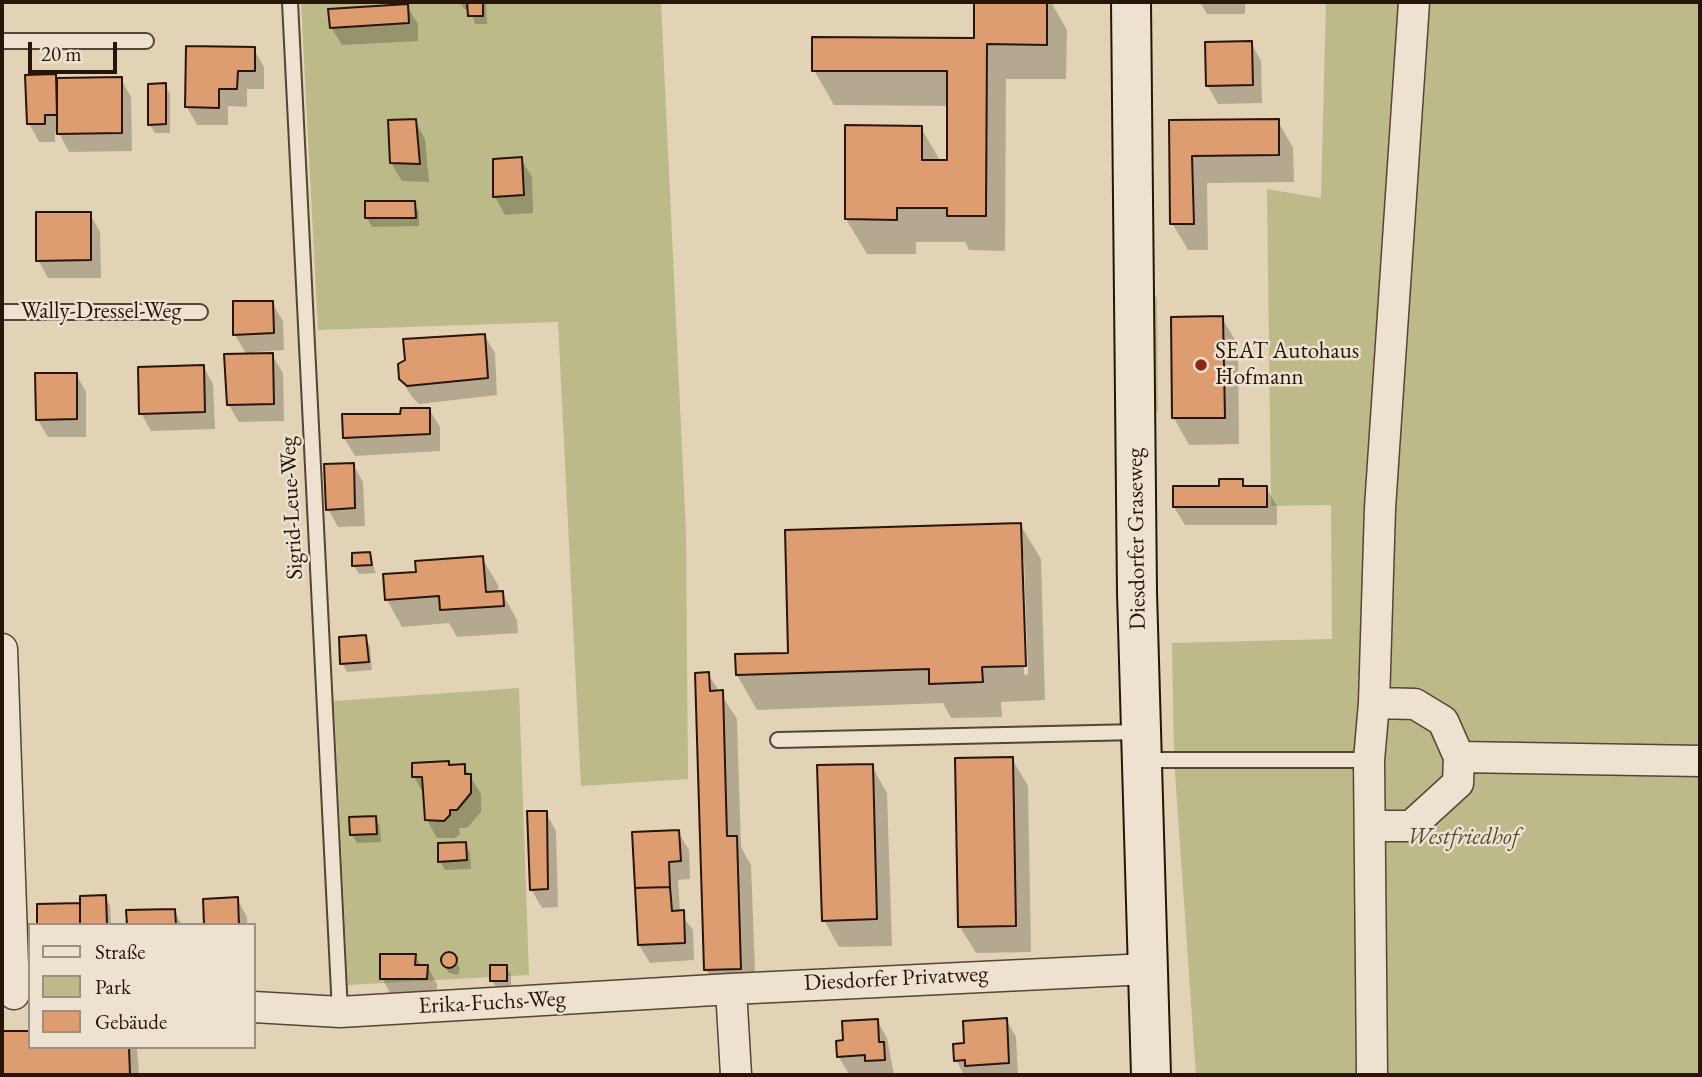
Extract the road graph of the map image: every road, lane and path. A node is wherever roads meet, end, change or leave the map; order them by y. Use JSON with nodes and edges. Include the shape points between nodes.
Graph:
{"nodes":[{"id":1,"x":290,"y":2,"type":"edge"},
{"id":2,"x":1131,"y":2,"type":"edge"},
{"id":3,"x":1414,"y":2,"type":"edge"},
{"id":4,"x":2,"y":41,"type":"edge"},
{"id":5,"x":146,"y":41,"type":"dead end"},
{"id":6,"x":2,"y":312,"type":"edge"},
{"id":7,"x":200,"y":312,"type":"dead end"},
{"id":8,"x":2,"y":649,"type":"edge"},
{"id":9,"x":1374,"y":703,"type":"junction"},
{"id":10,"x":778,"y":740,"type":"dead end"},
{"id":11,"x":1141,"y":746,"type":"junction"},
{"id":12,"x":1459,"y":757,"type":"junction"},
{"id":13,"x":1369,"y":760,"type":"junction"},
{"id":14,"x":1700,"y":761,"type":"edge"},
{"id":15,"x":1370,"y":826,"type":"junction"},
{"id":16,"x":1148,"y":968,"type":"junction"},
{"id":17,"x":731,"y":989,"type":"junction"},
{"id":18,"x":15,"y":994,"type":"edge"},
{"id":19,"x":256,"y":1007,"type":"edge"},
{"id":20,"x":340,"y":1012,"type":"junction"},
{"id":21,"x":736,"y":1075,"type":"edge"},
{"id":22,"x":1151,"y":1075,"type":"edge"},
{"id":23,"x":1372,"y":1075,"type":"edge"}],
"edges":[{"from":1,"to":20,"type":"lane","name":"Sigrid-Leue-Weg"},
{"from":2,"to":11,"type":"main road","name":"Diesdorfer Graseweg"},
{"from":3,"to":9,"type":"street","via":[[1380,508]]},
{"from":4,"to":5,"type":"lane"},
{"from":6,"to":7,"type":"lane","name":"Wally-Dressel-Weg"},
{"from":8,"to":18,"type":"street"},
{"from":9,"to":12,"type":"street","via":[[1415,704],[1443,721]]},
{"from":9,"to":13,"type":"street"},
{"from":10,"to":11,"type":"lane"},
{"from":11,"to":13,"type":"lane"},
{"from":11,"to":16,"type":"main road","name":"Diesdorfer Graseweg"},
{"from":12,"to":14,"type":"street"},
{"from":12,"to":15,"type":"street","via":[[1458,783],[1411,826]]},
{"from":13,"to":15,"type":"street"},
{"from":15,"to":23,"type":"street"},
{"from":16,"to":17,"type":"street","name":"Diesdorfer Privatweg"},
{"from":16,"to":22,"type":"main road","name":"Diesdorfer Graseweg"},
{"from":17,"to":20,"type":"street","name":"Erika-Fuchs-Weg"},
{"from":17,"to":21,"type":"street"},
{"from":19,"to":20,"type":"street","name":"Erika-Fuchs-Weg"}]}
